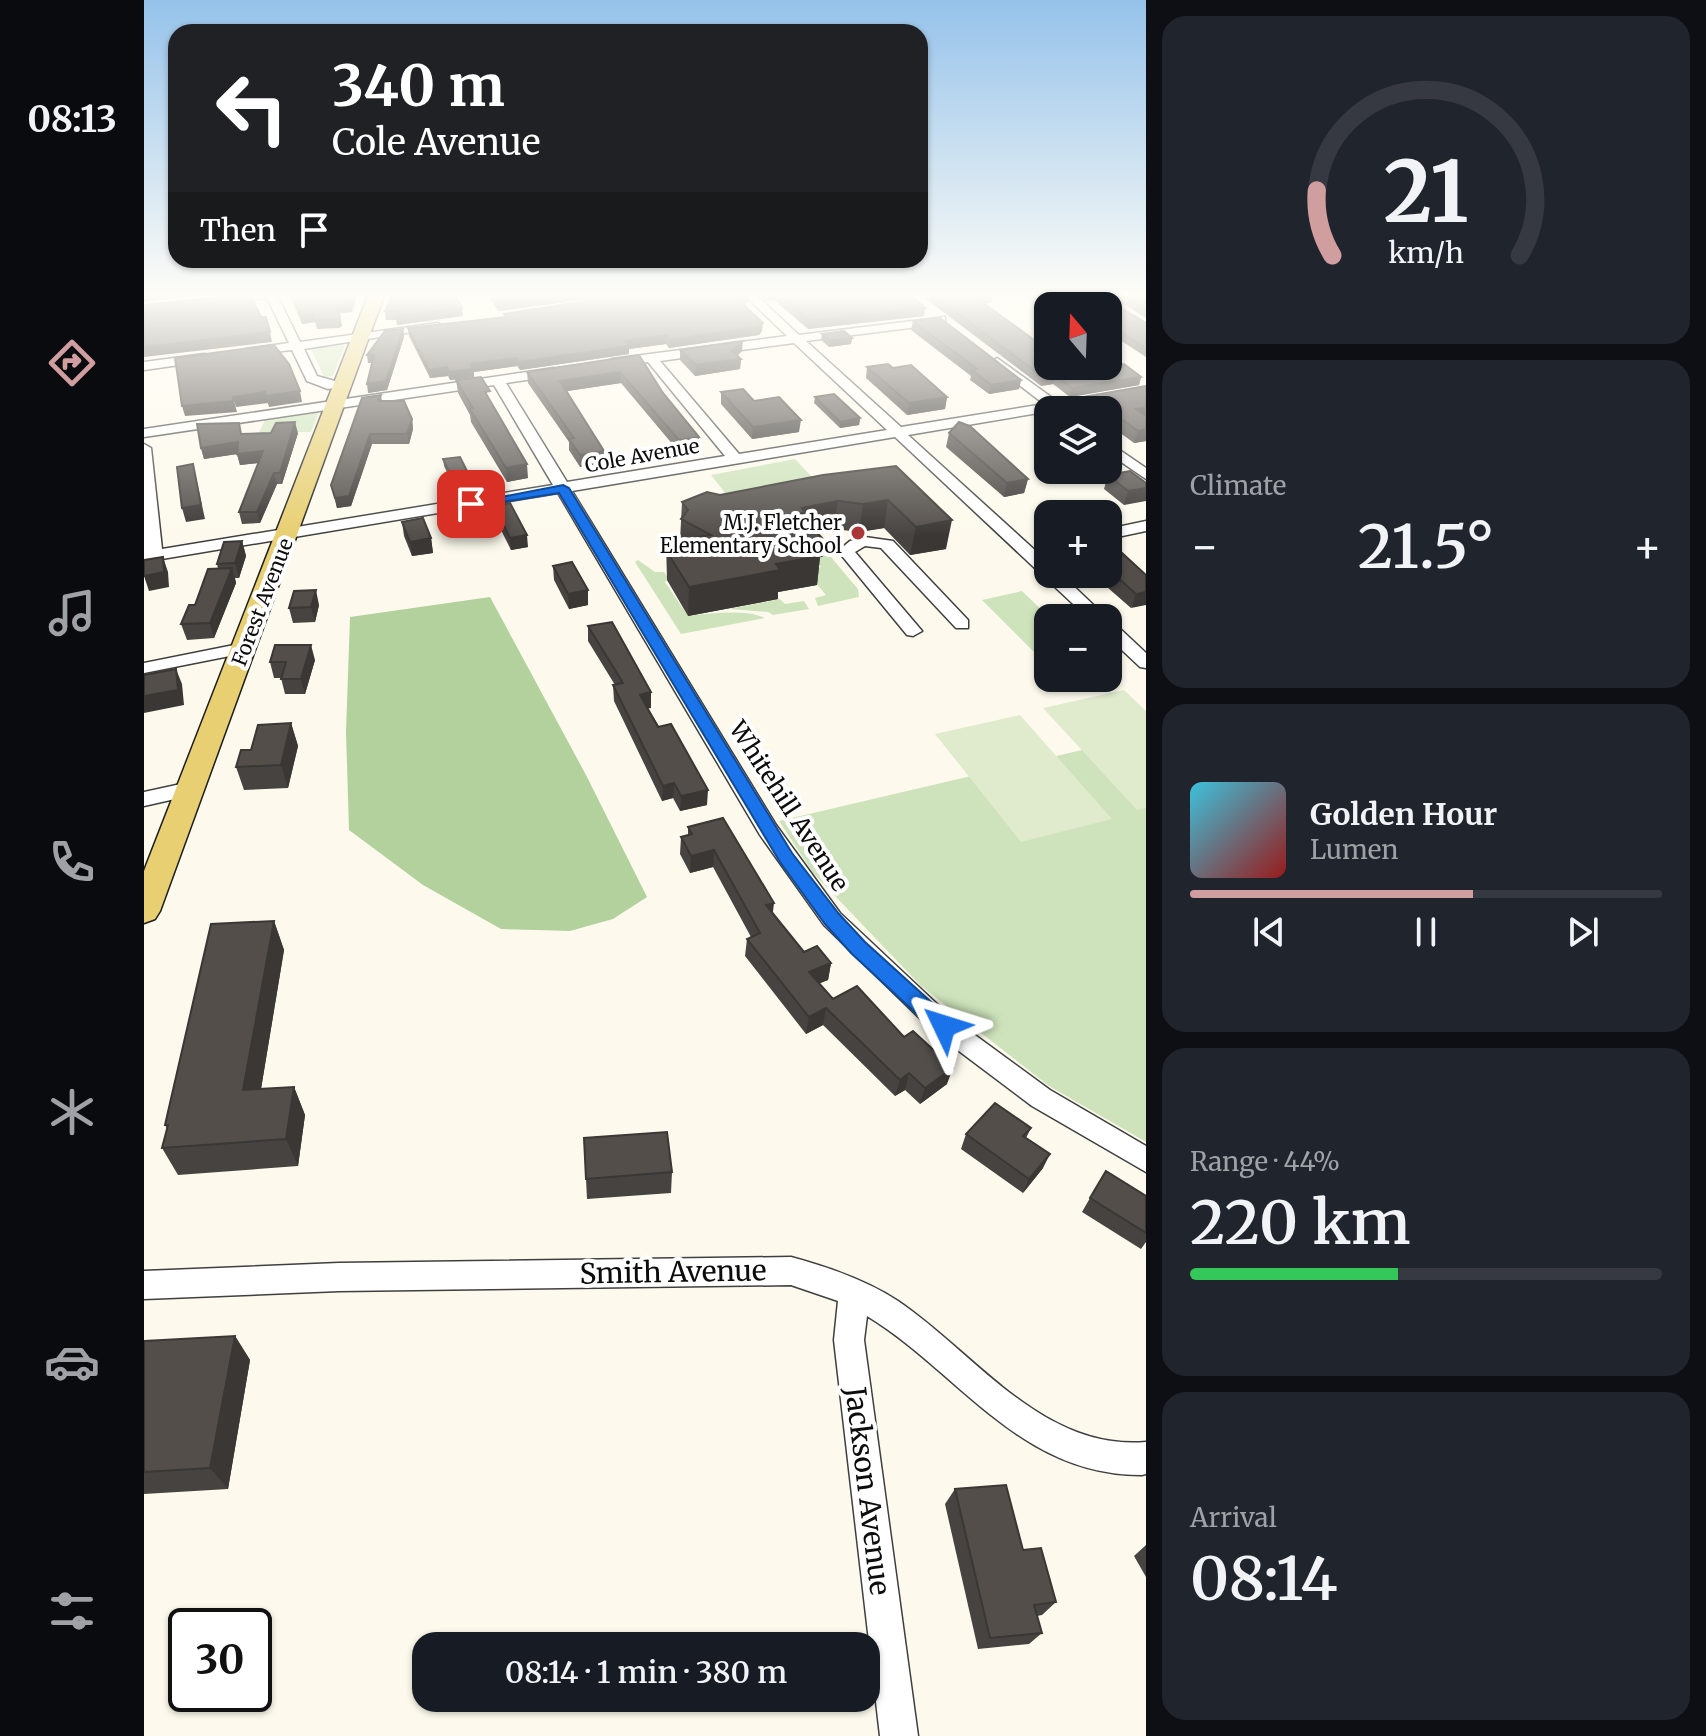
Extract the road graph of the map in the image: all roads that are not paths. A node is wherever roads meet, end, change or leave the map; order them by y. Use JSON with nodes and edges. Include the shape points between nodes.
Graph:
{"nodes":[{"id":1,"x":310,"y":374,"type":"edge"},
{"id":2,"x":346,"y":374,"type":"edge"},
{"id":3,"x":539,"y":374,"type":"edge"},
{"id":4,"x":664,"y":374,"type":"edge"},
{"id":5,"x":834,"y":374,"type":"edge"},
{"id":6,"x":1012,"y":374,"type":"edge"},
{"id":7,"x":498,"y":380,"type":"junction"},
{"id":8,"x":342,"y":385,"type":"junction"},
{"id":9,"x":1146,"y":391,"type":"edge"},
{"id":10,"x":1041,"y":396,"type":"edge"},
{"id":11,"x":1120,"y":396,"type":"edge"},
{"id":12,"x":335,"y":405,"type":"junction"},
{"id":13,"x":1034,"y":411,"type":"edge"},
{"id":14,"x":897,"y":432,"type":"junction"},
{"id":15,"x":144,"y":433,"type":"edge"},
{"id":16,"x":144,"y":448,"type":"edge"},
{"id":17,"x":1122,"y":457,"type":"edge"},
{"id":18,"x":735,"y":459,"type":"junction"},
{"id":19,"x":1146,"y":475,"type":"edge"},
{"id":20,"x":563,"y":488,"type":"junction"},
{"id":21,"x":1146,"y":526,"type":"edge"},
{"id":22,"x":1122,"y":531,"type":"edge"},
{"id":23,"x":288,"y":534,"type":"junction"},
{"id":24,"x":1034,"y":548,"type":"edge"},
{"id":25,"x":1025,"y":550,"type":"junction"},
{"id":26,"x":149,"y":556,"type":"edge"},
{"id":27,"x":1034,"y":559,"type":"edge"},
{"id":28,"x":1065,"y":588,"type":"edge"},
{"id":29,"x":1083,"y":604,"type":"edge"},
{"id":30,"x":962,"y":624,"type":"dead end"},
{"id":31,"x":913,"y":631,"type":"dead end"},
{"id":32,"x":1122,"y":640,"type":"edge"},
{"id":33,"x":244,"y":648,"type":"junction"},
{"id":34,"x":1146,"y":663,"type":"edge"},
{"id":35,"x":144,"y":668,"type":"edge"},
{"id":36,"x":190,"y":789,"type":"junction"},
{"id":37,"x":144,"y":799,"type":"edge"},
{"id":38,"x":144,"y":911,"type":"edge"},
{"id":39,"x":1146,"y":1160,"type":"edge"},
{"id":40,"x":144,"y":1285,"type":"edge"},
{"id":41,"x":854,"y":1294,"type":"junction"},
{"id":42,"x":1146,"y":1458,"type":"edge"},
{"id":43,"x":899,"y":1736,"type":"edge"}],
"edges":[{"from":1,"to":8,"type":"street","via":[[328,385]]},
{"from":2,"to":8,"type":"main road","name":"Forest Avenue"},
{"from":3,"to":7,"type":"street"},
{"from":4,"to":18,"type":"street"},
{"from":5,"to":14,"type":"street"},
{"from":6,"to":10,"type":"street"},
{"from":7,"to":12,"type":"street"},
{"from":7,"to":20,"type":"street","name":"Whitehill Avenue"},
{"from":8,"to":12,"type":"main road","name":"Forest Avenue"},
{"from":9,"to":11,"type":"street","name":"Cole Avenue"},
{"from":12,"to":15,"type":"street"},
{"from":12,"to":23,"type":"main road","name":"Forest Avenue"},
{"from":13,"to":14,"type":"street","name":"Cole Avenue"},
{"from":14,"to":18,"type":"street","name":"Cole Avenue"},
{"from":14,"to":25,"type":"street"},
{"from":16,"to":26,"type":"street"},
{"from":17,"to":19,"type":"street"},
{"from":18,"to":20,"type":"street","name":"Cole Avenue"},
{"from":20,"to":23,"type":"street","name":"Cole Avenue"},
{"from":20,"to":39,"type":"street","name":"Whitehill Avenue","via":[[768,830],[832,919],[944,1026],[1041,1098]]},
{"from":21,"to":22,"type":"street"},
{"from":23,"to":26,"type":"street","name":"Cole Avenue"},
{"from":23,"to":33,"type":"main road","name":"Forest Avenue"},
{"from":24,"to":25,"type":"street"},
{"from":25,"to":27,"type":"street"},
{"from":28,"to":29,"type":"street"},
{"from":30,"to":31,"type":"street","via":[[887,544],[853,545],[846,551]]},
{"from":32,"to":34,"type":"street"},
{"from":33,"to":35,"type":"street"},
{"from":33,"to":36,"type":"main road","name":"Forest Avenue"},
{"from":36,"to":37,"type":"street"},
{"from":36,"to":38,"type":"main road","name":"Forest Avenue"},
{"from":40,"to":41,"type":"street","name":"Smith Avenue","via":[[791,1271]]},
{"from":41,"to":42,"type":"street","name":"Smith Avenue","via":[[894,1316],[1020,1422],[1055,1442]]},
{"from":41,"to":43,"type":"street","name":"Jackson Avenue","via":[[849,1340]]}]}
